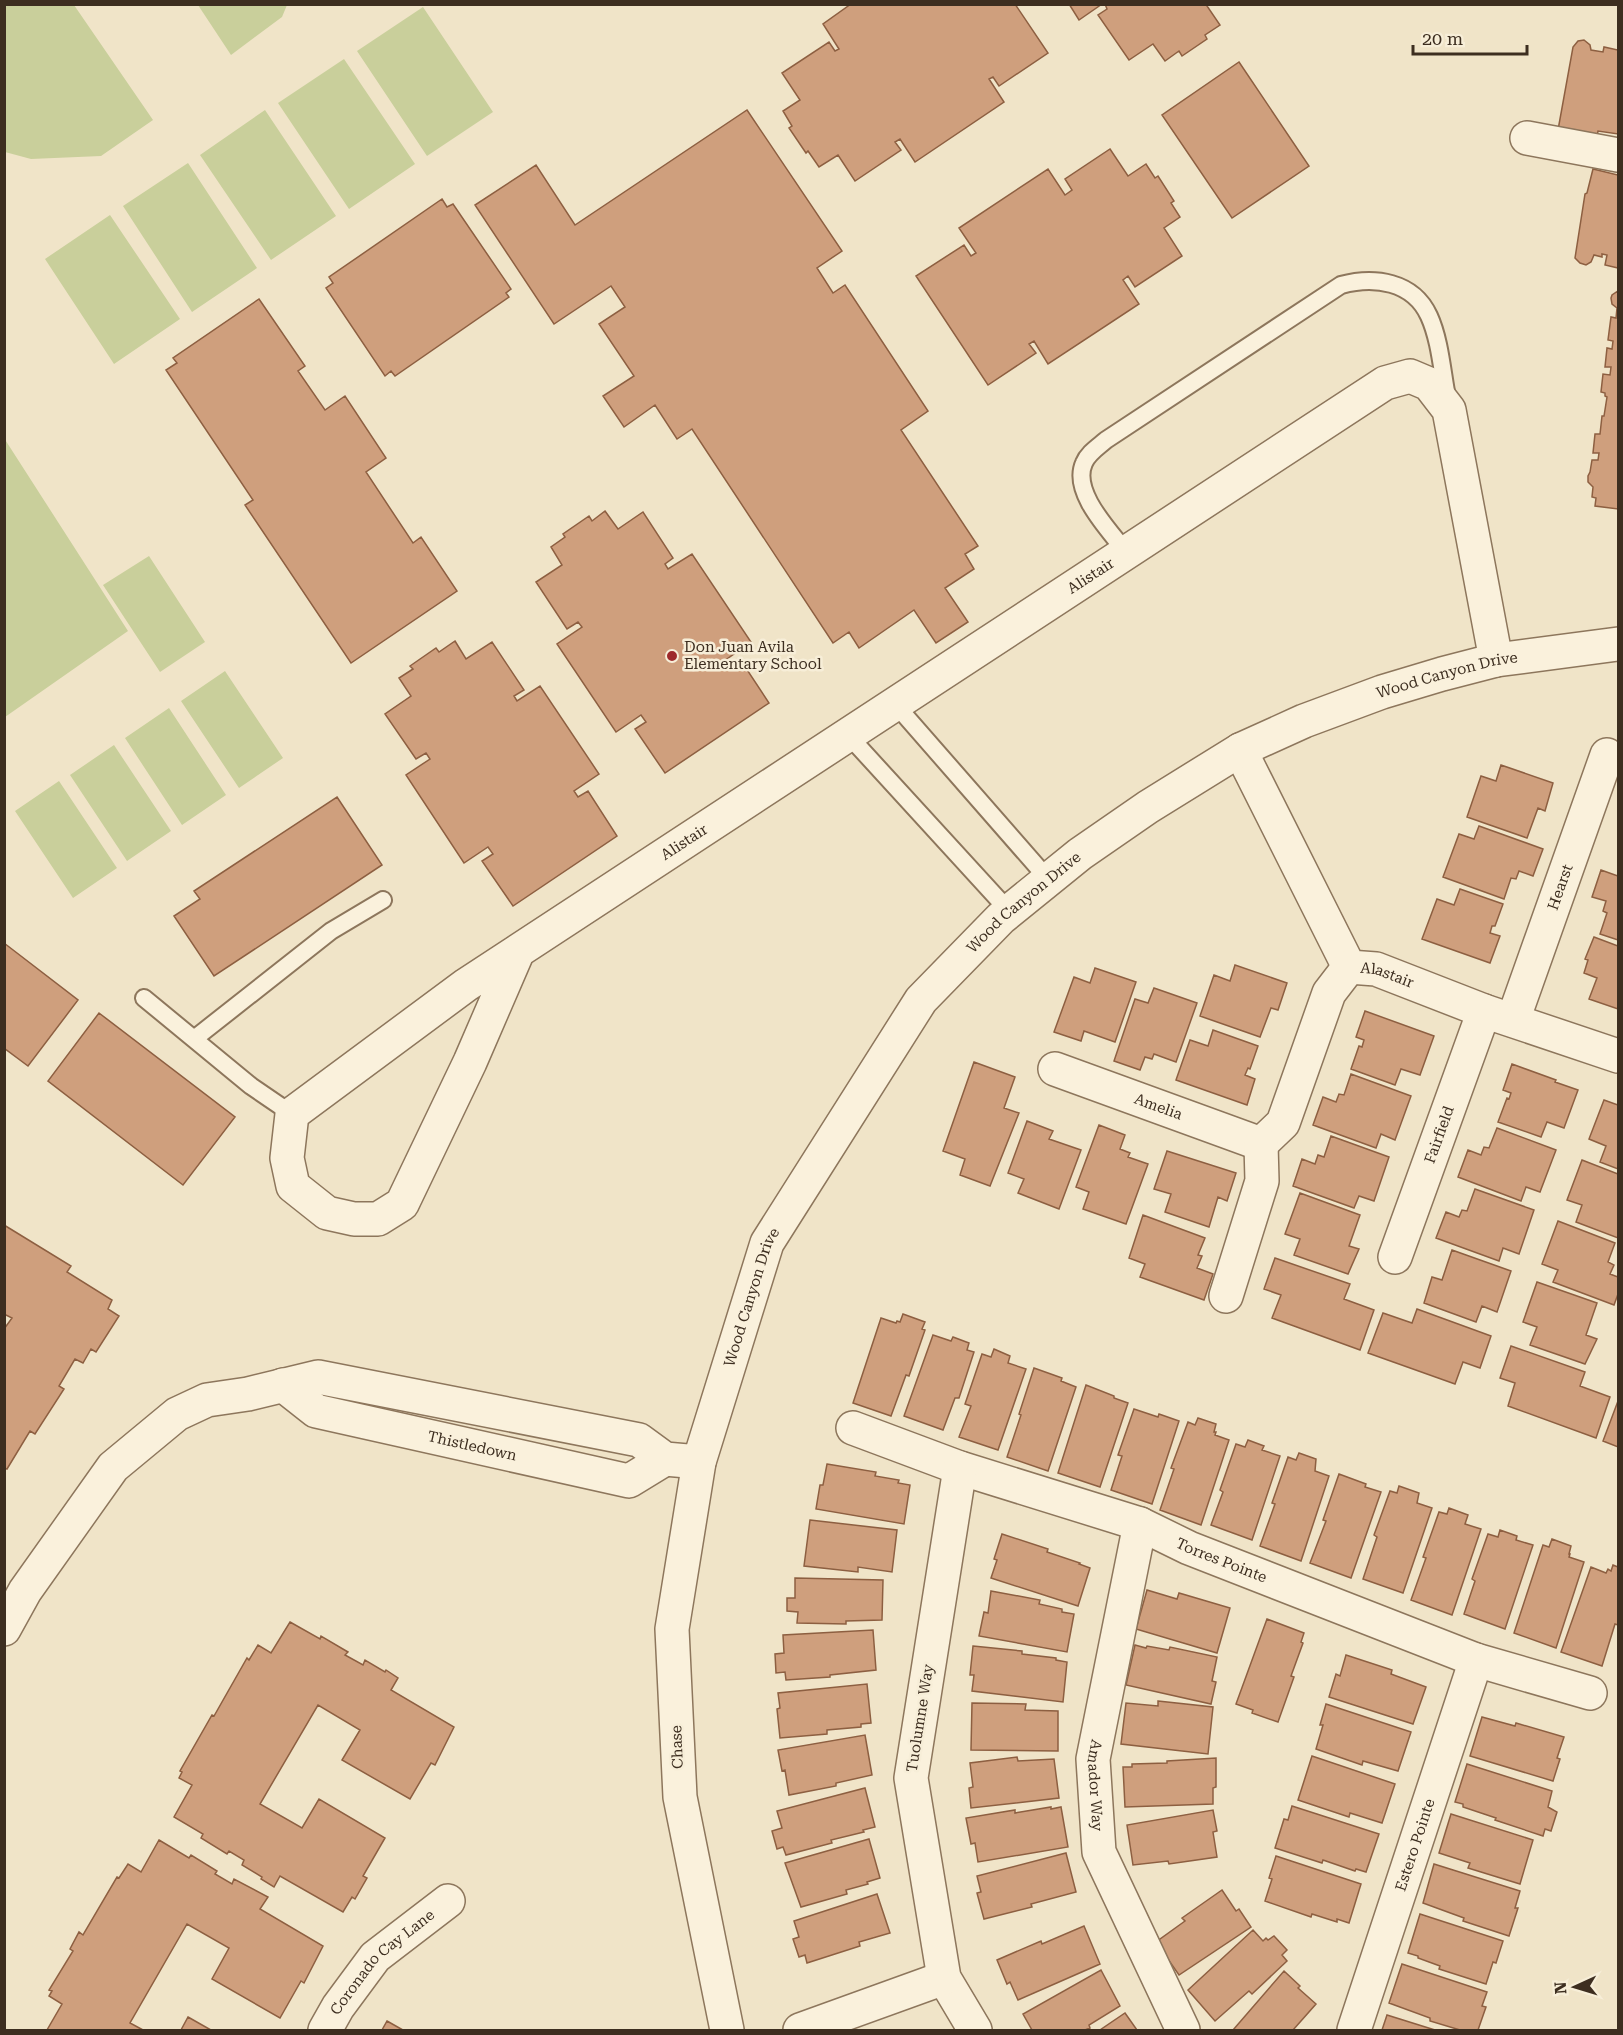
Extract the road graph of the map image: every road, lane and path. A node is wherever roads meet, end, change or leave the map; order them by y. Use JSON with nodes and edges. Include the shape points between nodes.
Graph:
{"nodes":[{"id":1,"x":1527,"y":138,"type":"dead end"},
{"id":2,"x":1618,"y":155,"type":"edge"},
{"id":3,"x":1449,"y":410,"type":"junction"},
{"id":4,"x":1126,"y":552,"type":"junction"},
{"id":5,"x":1618,"y":644,"type":"edge"},
{"id":6,"x":1496,"y":660,"type":"junction"},
{"id":7,"x":895,"y":704,"type":"junction"},
{"id":8,"x":848,"y":735,"type":"junction"},
{"id":9,"x":1240,"y":750,"type":"junction"},
{"id":10,"x":1607,"y":755,"type":"dead end"},
{"id":11,"x":1048,"y":879,"type":"junction"},
{"id":12,"x":382,"y":900,"type":"dead end"},
{"id":13,"x":1009,"y":911,"type":"junction"},
{"id":14,"x":518,"y":951,"type":"junction"},
{"id":15,"x":1349,"y":967,"type":"junction"},
{"id":16,"x":144,"y":998,"type":"dead end"},
{"id":17,"x":1499,"y":1016,"type":"junction"},
{"id":18,"x":194,"y":1039,"type":"junction"},
{"id":19,"x":1618,"y":1056,"type":"edge"},
{"id":20,"x":1055,"y":1069,"type":"dead end"},
{"id":21,"x":292,"y":1114,"type":"junction"},
{"id":22,"x":1261,"y":1144,"type":"junction"},
{"id":23,"x":1395,"y":1257,"type":"dead end"},
{"id":24,"x":1226,"y":1296,"type":"dead end"},
{"id":25,"x":853,"y":1428,"type":"dead end"},
{"id":26,"x":699,"y":1462,"type":"junction"},
{"id":27,"x":960,"y":1468,"type":"junction"},
{"id":28,"x":1140,"y":1524,"type":"junction"},
{"id":29,"x":15,"y":1586,"type":"edge"},
{"id":30,"x":4,"y":1629,"type":"edge"},
{"id":31,"x":1476,"y":1660,"type":"junction"},
{"id":32,"x":1590,"y":1693,"type":"dead end"},
{"id":33,"x":448,"y":1900,"type":"dead end"},
{"id":34,"x":944,"y":1978,"type":"junction"},
{"id":35,"x":325,"y":2031,"type":"edge"},
{"id":36,"x":727,"y":2031,"type":"edge"},
{"id":37,"x":800,"y":2031,"type":"edge"},
{"id":38,"x":975,"y":2031,"type":"edge"},
{"id":39,"x":1183,"y":2031,"type":"edge"},
{"id":40,"x":1354,"y":2031,"type":"edge"}],
"edges":[{"from":1,"to":2,"type":"street"},
{"from":3,"to":4,"type":"street","name":"Alistair","via":[[1429,384],[1410,376],[1385,383]]},
{"from":3,"to":4,"type":"lane","via":[[1434,332],[1420,302],[1389,282],[1355,281],[1341,285],[1090,453],[1083,465],[1084,493]]},
{"from":3,"to":6,"type":"street","name":"Alistair"},
{"from":4,"to":7,"type":"street","name":"Alistair"},
{"from":5,"to":6,"type":"street","name":"Wood Canyon Drive"},
{"from":6,"to":9,"type":"street","name":"Wood Canyon Drive","via":[[1382,692]]},
{"from":7,"to":8,"type":"street","name":"Alistair"},
{"from":7,"to":11,"type":"lane"},
{"from":8,"to":13,"type":"lane"},
{"from":8,"to":14,"type":"street","name":"Alistair"},
{"from":9,"to":11,"type":"street","name":"Wood Canyon Drive","via":[[1148,807]]},
{"from":9,"to":15,"type":"street","name":"Alastair"},
{"from":10,"to":17,"type":"street","name":"Hearst"},
{"from":11,"to":13,"type":"street","name":"Wood Canyon Drive"},
{"from":12,"to":18,"type":"lane","via":[[331,931]]},
{"from":13,"to":26,"type":"street","name":"Wood Canyon Drive","via":[[921,1000],[767,1243]]},
{"from":14,"to":21,"type":"street","name":"Alistair"},
{"from":14,"to":21,"type":"street","via":[[402,1204],[378,1219],[354,1219],[327,1213],[293,1186],[287,1158]]},
{"from":15,"to":17,"type":"street","name":"Alastair","via":[[1376,969]]},
{"from":15,"to":22,"type":"street","via":[[1329,993],[1283,1123]]},
{"from":16,"to":18,"type":"lane"},
{"from":17,"to":19,"type":"street","name":"Alastair"},
{"from":17,"to":23,"type":"street","name":"Fairfield"},
{"from":18,"to":21,"type":"lane","via":[[250,1086]]},
{"from":20,"to":22,"type":"street","name":"Amelia"},
{"from":22,"to":24,"type":"street","via":[[1262,1181]]},
{"from":25,"to":27,"type":"street","name":"Torres Pointe"},
{"from":26,"to":29,"type":"street","via":[[665,1459],[639,1440],[318,1377],[207,1400],[177,1414],[112,1467]]},
{"from":26,"to":36,"type":"street","name":"Chase","via":[[672,1629],[680,1797]]},
{"from":27,"to":28,"type":"street","name":"Torres Pointe"},
{"from":27,"to":34,"type":"street","name":"Tuolumne Way","via":[[910,1778]]},
{"from":28,"to":31,"type":"street","name":"Torres Pointe","via":[[1189,1548]]},
{"from":28,"to":39,"type":"street","name":"Amador Way","via":[[1094,1760],[1099,1852]]},
{"from":29,"to":30,"type":"street"},
{"from":31,"to":32,"type":"street","name":"Torres Pointe"},
{"from":31,"to":40,"type":"street","name":"Estero Pointe"},
{"from":33,"to":35,"type":"street","name":"Coronado Cay Lane","via":[[375,1957]]},
{"from":34,"to":37,"type":"street"},
{"from":34,"to":38,"type":"street","name":"Tuolumne Way"}]}
